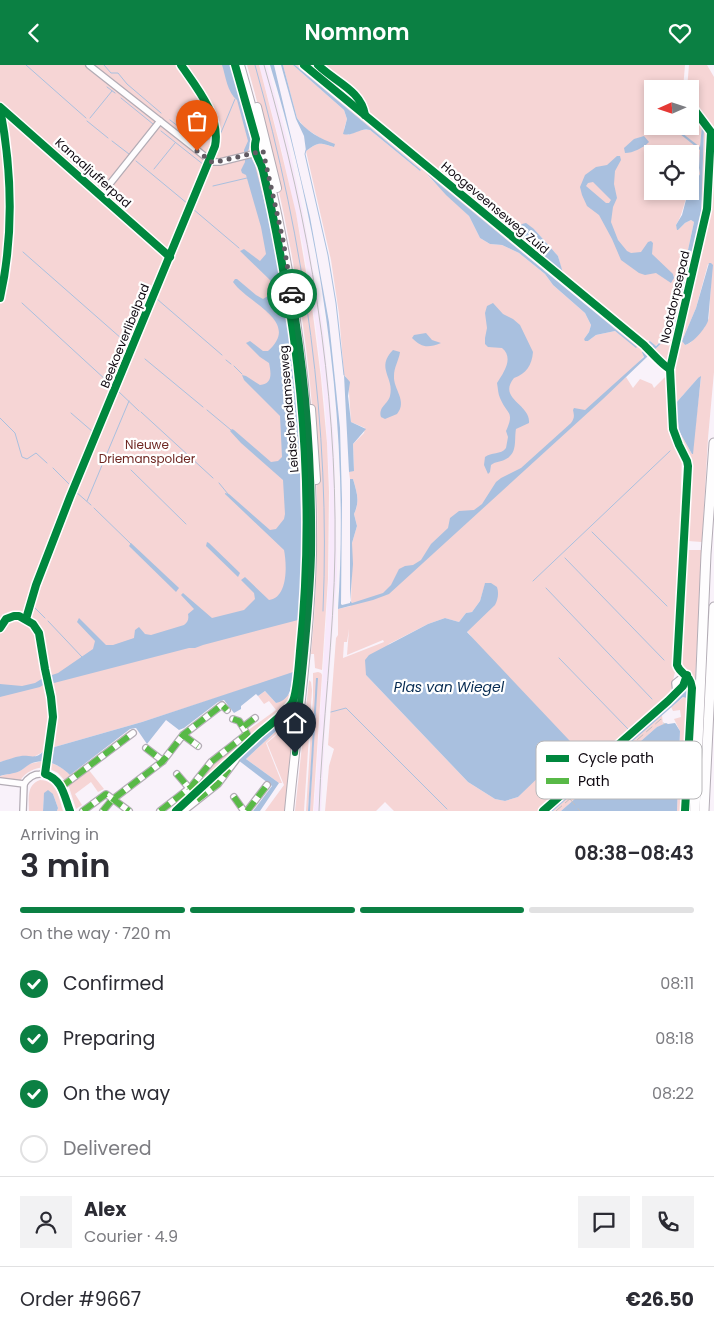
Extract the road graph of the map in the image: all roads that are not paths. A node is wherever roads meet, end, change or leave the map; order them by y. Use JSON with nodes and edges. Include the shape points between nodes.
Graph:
{"nodes":[{"id":1,"x":89,"y":65,"type":"edge"},
{"id":2,"x":240,"y":65,"type":"edge"},
{"id":3,"x":246,"y":65,"type":"edge"},
{"id":4,"x":160,"y":121,"type":"junction"},
{"id":5,"x":266,"y":151,"type":"junction"},
{"id":6,"x":101,"y":195,"type":"dead end"},
{"id":7,"x":714,"y":443,"type":"edge"},
{"id":8,"x":714,"y":607,"type":"edge"},
{"id":9,"x":306,"y":668,"type":"junction"},
{"id":10,"x":676,"y":693,"type":"dead end"},
{"id":11,"x":226,"y":710,"type":"dead end"},
{"id":12,"x":255,"y":718,"type":"dead end"},
{"id":13,"x":233,"y":719,"type":"dead end"},
{"id":14,"x":243,"y":727,"type":"junction"},
{"id":15,"x":133,"y":733,"type":"dead end"},
{"id":16,"x":183,"y":735,"type":"junction"},
{"id":17,"x":622,"y":741,"type":"edge"},
{"id":18,"x":698,"y":741,"type":"edge"},
{"id":19,"x":198,"y":746,"type":"dead end"},
{"id":20,"x":146,"y":748,"type":"dead end"},
{"id":21,"x":236,"y":760,"type":"dead end"},
{"id":22,"x":163,"y":761,"type":"junction"},
{"id":23,"x":177,"y":774,"type":"dead end"},
{"id":24,"x":0,"y":781,"type":"edge"},
{"id":25,"x":24,"y":784,"type":"junction"},
{"id":26,"x":267,"y":785,"type":"dead end"},
{"id":27,"x":61,"y":787,"type":"junction"},
{"id":28,"x":190,"y":788,"type":"junction"},
{"id":29,"x":234,"y":797,"type":"dead end"},
{"id":30,"x":557,"y":799,"type":"edge"},
{"id":31,"x":112,"y":800,"type":"junction"},
{"id":32,"x":23,"y":811,"type":"edge"},
{"id":33,"x":70,"y":811,"type":"edge"},
{"id":34,"x":83,"y":811,"type":"edge"},
{"id":35,"x":103,"y":811,"type":"edge"},
{"id":36,"x":129,"y":811,"type":"edge"},
{"id":37,"x":160,"y":811,"type":"edge"},
{"id":38,"x":184,"y":811,"type":"edge"},
{"id":39,"x":246,"y":811,"type":"edge"},
{"id":40,"x":289,"y":811,"type":"edge"},
{"id":41,"x":294,"y":811,"type":"edge"},
{"id":42,"x":543,"y":811,"type":"edge"},
{"id":43,"x":704,"y":811,"type":"edge"}],
"edges":[{"from":1,"to":4,"type":"street"},
{"from":2,"to":5,"type":"main road","name":"Leidschendamseweg"},
{"from":3,"to":5,"type":"main road","name":"Leidschendamseweg"},
{"from":4,"to":5,"type":"street","via":[[212,162]]},
{"from":4,"to":6,"type":"street"},
{"from":5,"to":9,"type":"main road","name":"Leidschendamseweg","via":[[298,300],[312,419],[317,524],[314,597]]},
{"from":7,"to":18,"type":"highway"},
{"from":8,"to":43,"type":"highway"},
{"from":9,"to":40,"type":"main road"},
{"from":9,"to":41,"type":"main road"},
{"from":10,"to":17,"type":"street"},
{"from":11,"to":16,"type":"street","via":[[222,705]]},
{"from":12,"to":14,"type":"street"},
{"from":13,"to":14,"type":"street"},
{"from":14,"to":28,"type":"street","via":[[247,734],[211,762]]},
{"from":15,"to":27,"type":"street"},
{"from":16,"to":19,"type":"street"},
{"from":16,"to":22,"type":"street"},
{"from":20,"to":22,"type":"street"},
{"from":21,"to":38,"type":"street","via":[[218,784]]},
{"from":22,"to":31,"type":"street"},
{"from":23,"to":28,"type":"street"},
{"from":24,"to":25,"type":"street"},
{"from":25,"to":27,"type":"street","via":[[33,776],[46,774]]},
{"from":25,"to":32,"type":"street"},
{"from":26,"to":39,"type":"street"},
{"from":27,"to":33,"type":"street"},
{"from":28,"to":37,"type":"street"},
{"from":29,"to":39,"type":"street"},
{"from":30,"to":42,"type":"street"},
{"from":31,"to":34,"type":"street","via":[[106,794]]},
{"from":31,"to":35,"type":"street"},
{"from":31,"to":36,"type":"street"}]}
